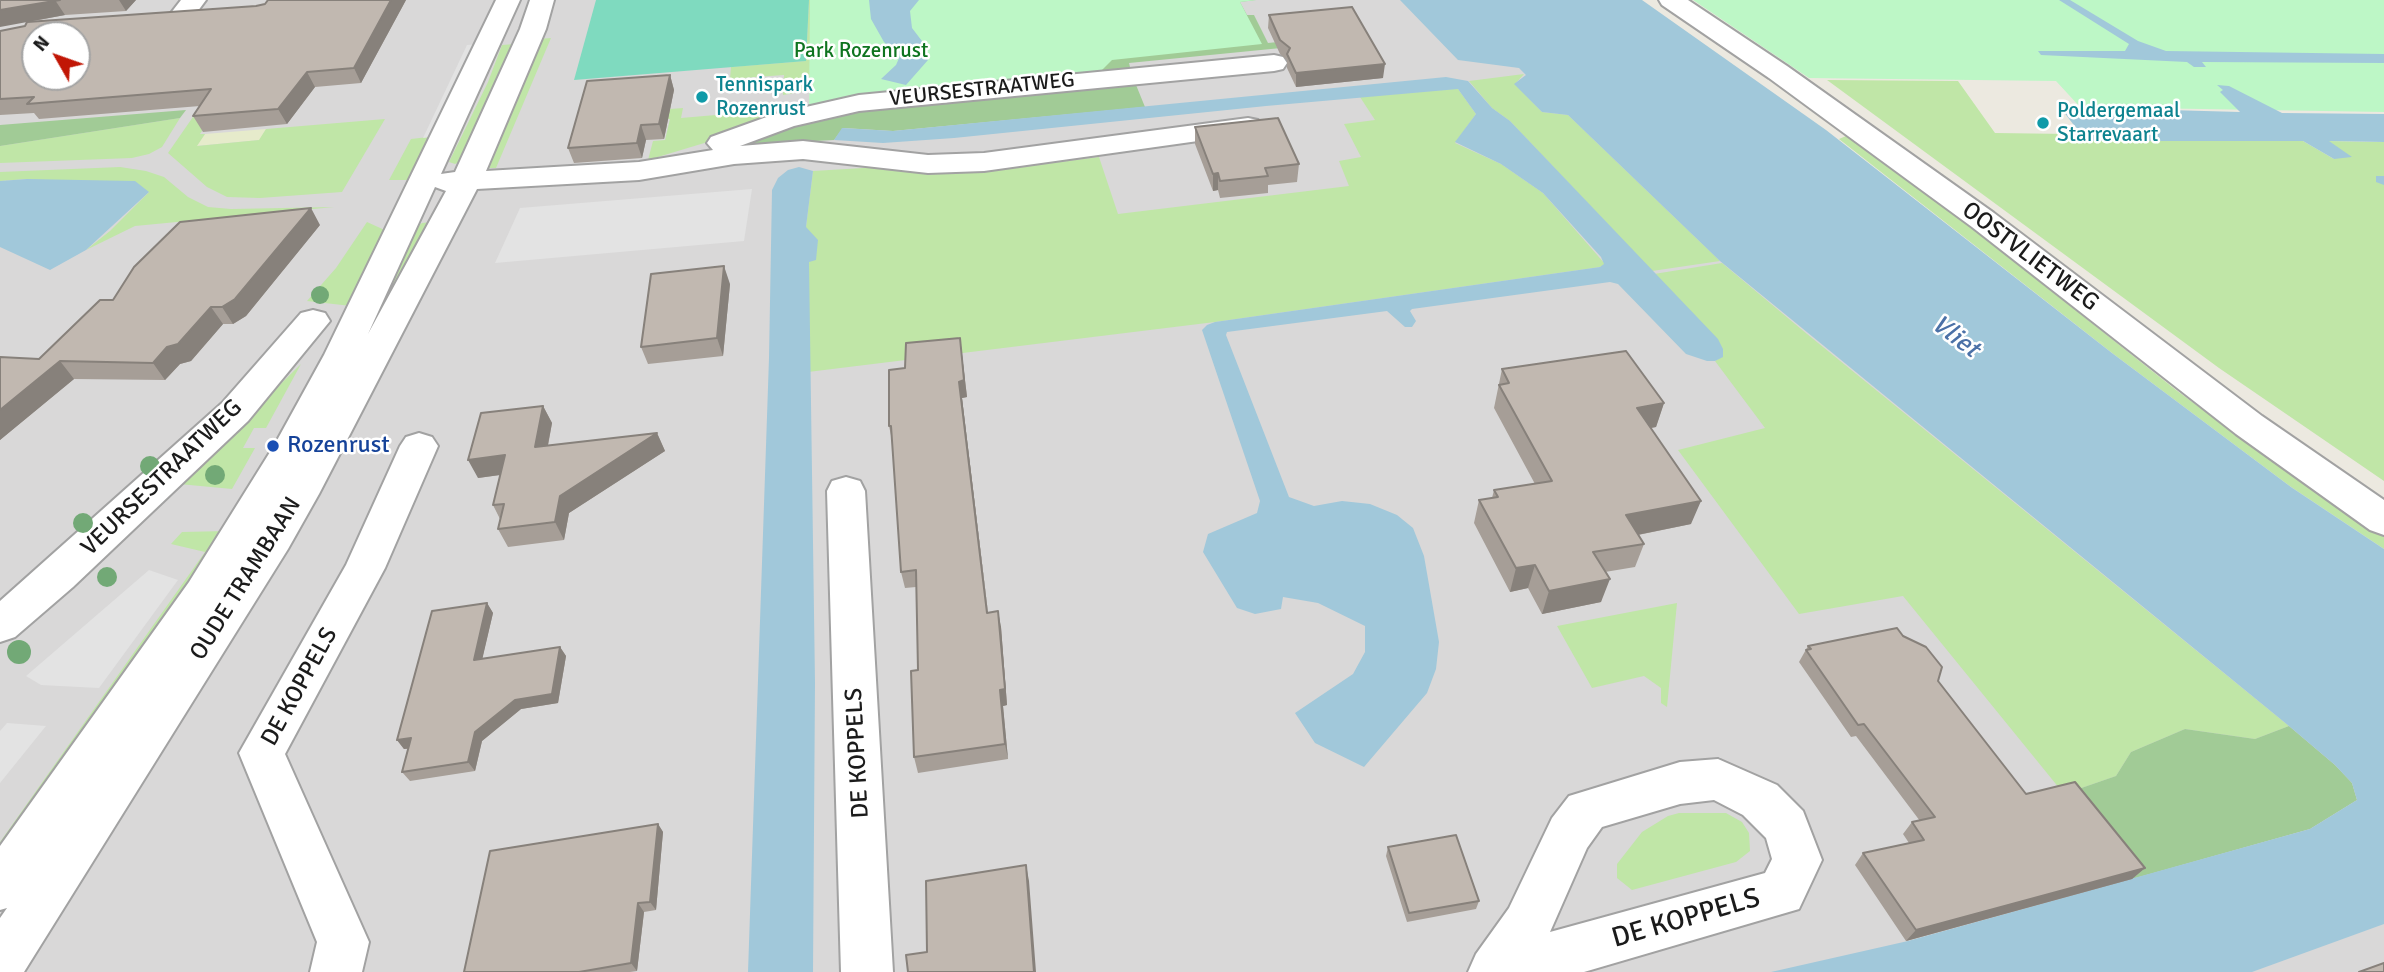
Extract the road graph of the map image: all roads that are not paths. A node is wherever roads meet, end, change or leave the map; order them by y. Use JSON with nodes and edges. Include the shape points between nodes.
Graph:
{"nodes":[{"id":1,"x":508,"y":0,"type":"edge"},
{"id":2,"x":542,"y":0,"type":"edge"},
{"id":3,"x":1671,"y":0,"type":"edge"},
{"id":4,"x":194,"y":11,"type":"edge"},
{"id":5,"x":155,"y":20,"type":"edge"},
{"id":6,"x":1274,"y":63,"type":"dead end"},
{"id":7,"x":1270,"y":123,"type":"edge"},
{"id":8,"x":705,"y":162,"type":"junction"},
{"id":9,"x":467,"y":180,"type":"junction"},
{"id":10,"x":423,"y":184,"type":"junction"},
{"id":11,"x":313,"y":321,"type":"dead end"},
{"id":12,"x":419,"y":446,"type":"dead end"},
{"id":13,"x":846,"y":491,"type":"dead end"},
{"id":14,"x":2384,"y":520,"type":"edge"},
{"id":15,"x":0,"y":625,"type":"edge"},
{"id":16,"x":0,"y":887,"type":"edge"},
{"id":17,"x":0,"y":964,"type":"edge"},
{"id":18,"x":336,"y":972,"type":"edge"},
{"id":19,"x":867,"y":972,"type":"edge"},
{"id":20,"x":1495,"y":972,"type":"edge"}],
"edges":[{"from":1,"to":10,"type":"street"},
{"from":2,"to":9,"type":"street"},
{"from":3,"to":14,"type":"street","name":"OOSTVLIETWEG","via":[[1972,213],[2249,425]]},
{"from":4,"to":5,"type":"street"},
{"from":6,"to":8,"type":"street","name":"VEURSESTRAATWEG","via":[[859,103],[785,120],[721,142]]},
{"from":7,"to":8,"type":"street","via":[[984,162],[928,164],[803,150]]},
{"from":8,"to":9,"type":"street","via":[[639,171]]},
{"from":9,"to":10,"type":"street"},
{"from":9,"to":17,"type":"street","name":"OUDE TRAMBAAN","via":[[274,538]]},
{"from":10,"to":16,"type":"street","name":"OUDE TRAMBAAN","via":[[341,355],[251,518]]},
{"from":11,"to":15,"type":"street","name":"VEURSESTRAATWEG","via":[[235,412]]},
{"from":12,"to":18,"type":"street","name":"DE KOPPELS","via":[[365,569],[262,753],[343,942]]},
{"from":13,"to":19,"type":"street","name":"DE KOPPELS"},
{"from":20,"to":20,"type":"street","name":"DE KOPPELS","via":[[1527,925],[1569,833],[1586,811],[1680,783],[1718,779],[1760,800],[1786,826],[1797,860],[1781,892]]}]}
